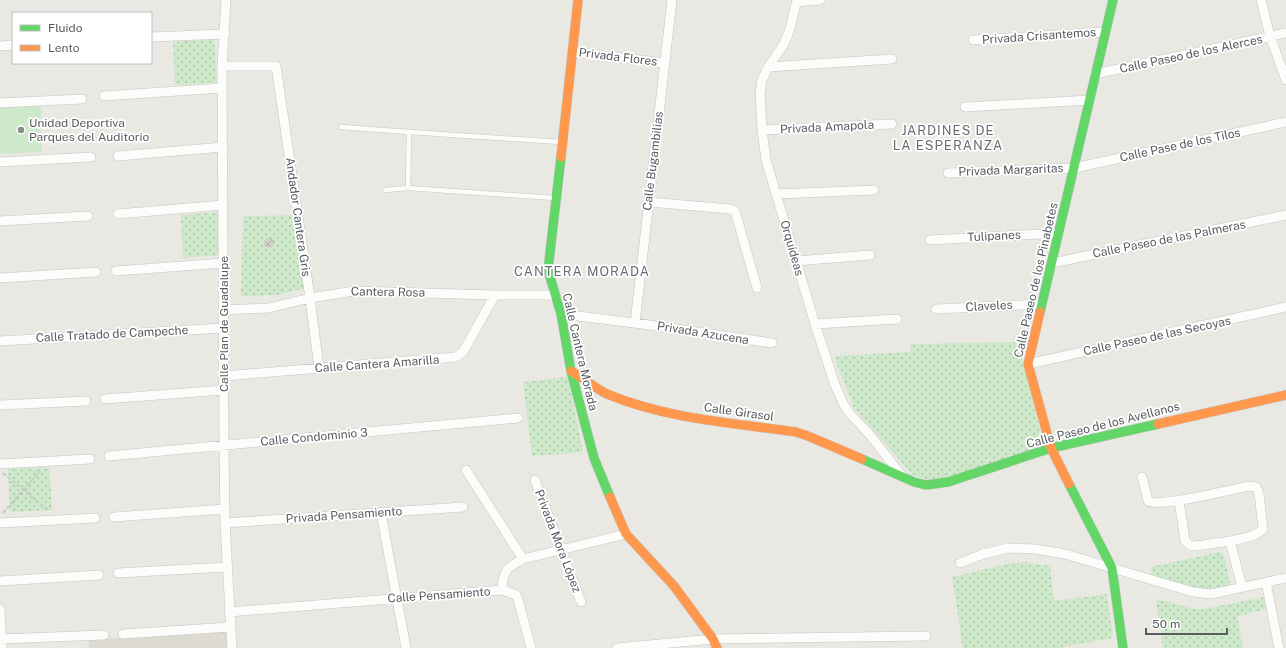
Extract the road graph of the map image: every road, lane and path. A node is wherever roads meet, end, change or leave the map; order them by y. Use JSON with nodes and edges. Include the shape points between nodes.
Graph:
{"nodes":[{"id":1,"x":226,"y":0,"type":"edge"},
{"id":2,"x":578,"y":0,"type":"edge"},
{"id":3,"x":672,"y":0,"type":"edge"},
{"id":4,"x":820,"y":0,"type":"edge"},
{"id":5,"x":1113,"y":0,"type":"edge"},
{"id":6,"x":1261,"y":0,"type":"edge"},
{"id":7,"x":797,"y":1,"type":"edge"},
{"id":8,"x":1105,"y":32,"type":"junction"},
{"id":9,"x":1286,"y":33,"type":"edge"},
{"id":10,"x":224,"y":34,"type":"junction"},
{"id":11,"x":1270,"y":36,"type":"junction"},
{"id":12,"x":152,"y":37,"type":"edge"},
{"id":13,"x":973,"y":40,"type":"dead end"},
{"id":14,"x":12,"y":45,"type":"edge"},
{"id":15,"x":0,"y":46,"type":"edge"},
{"id":16,"x":572,"y":52,"type":"junction"},
{"id":17,"x":892,"y":59,"type":"dead end"},
{"id":18,"x":665,"y":63,"type":"junction"},
{"id":19,"x":222,"y":66,"type":"junction"},
{"id":20,"x":768,"y":67,"type":"junction"},
{"id":21,"x":1096,"y":74,"type":"junction"},
{"id":22,"x":1286,"y":80,"type":"edge"},
{"id":23,"x":222,"y":88,"type":"junction"},
{"id":24,"x":104,"y":96,"type":"dead end"},
{"id":25,"x":82,"y":98,"type":"dead end"},
{"id":26,"x":1090,"y":100,"type":"junction"},
{"id":27,"x":0,"y":103,"type":"edge"},
{"id":28,"x":965,"y":107,"type":"dead end"},
{"id":29,"x":1286,"y":122,"type":"edge"},
{"id":30,"x":892,"y":124,"type":"dead end"},
{"id":31,"x":341,"y":126,"type":"dead end"},
{"id":32,"x":762,"y":130,"type":"junction"},
{"id":33,"x":409,"y":132,"type":"junction"},
{"id":34,"x":562,"y":142,"type":"junction"},
{"id":35,"x":223,"y":147,"type":"junction"},
{"id":36,"x":118,"y":156,"type":"dead end"},
{"id":37,"x":91,"y":157,"type":"dead end"},
{"id":38,"x":0,"y":162,"type":"edge"},
{"id":39,"x":1074,"y":168,"type":"junction"},
{"id":40,"x":948,"y":173,"type":"dead end"},
{"id":41,"x":408,"y":188,"type":"junction"},
{"id":42,"x":385,"y":190,"type":"dead end"},
{"id":43,"x":874,"y":190,"type":"dead end"},
{"id":44,"x":776,"y":194,"type":"junction"},
{"id":45,"x":556,"y":198,"type":"junction"},
{"id":46,"x":649,"y":202,"type":"junction"},
{"id":47,"x":223,"y":205,"type":"junction"},
{"id":48,"x":118,"y":214,"type":"dead end"},
{"id":49,"x":1286,"y":215,"type":"edge"},
{"id":50,"x":88,"y":216,"type":"dead end"},
{"id":51,"x":0,"y":220,"type":"edge"},
{"id":52,"x":1059,"y":232,"type":"junction"},
{"id":53,"x":930,"y":240,"type":"dead end"},
{"id":54,"x":870,"y":256,"type":"dead end"},
{"id":55,"x":796,"y":261,"type":"junction"},
{"id":56,"x":223,"y":263,"type":"junction"},
{"id":57,"x":1052,"y":263,"type":"junction"},
{"id":58,"x":116,"y":271,"type":"dead end"},
{"id":59,"x":96,"y":272,"type":"dead end"},
{"id":60,"x":0,"y":278,"type":"edge"},
{"id":61,"x":757,"y":288,"type":"dead end"},
{"id":62,"x":495,"y":295,"type":"junction"},
{"id":63,"x":555,"y":295,"type":"junction"},
{"id":64,"x":310,"y":298,"type":"junction"},
{"id":65,"x":1042,"y":304,"type":"junction"},
{"id":66,"x":1286,"y":307,"type":"edge"},
{"id":67,"x":936,"y":309,"type":"dead end"},
{"id":68,"x":223,"y":310,"type":"junction"},
{"id":69,"x":561,"y":314,"type":"junction"},
{"id":70,"x":897,"y":319,"type":"dead end"},
{"id":71,"x":635,"y":323,"type":"junction"},
{"id":72,"x":814,"y":324,"type":"junction"},
{"id":73,"x":224,"y":328,"type":"junction"},
{"id":74,"x":0,"y":340,"type":"edge"},
{"id":75,"x":772,"y":343,"type":"dead end"},
{"id":76,"x":1028,"y":364,"type":"junction"},
{"id":77,"x":319,"y":368,"type":"junction"},
{"id":78,"x":571,"y":371,"type":"junction"},
{"id":79,"x":224,"y":376,"type":"junction"},
{"id":80,"x":224,"y":390,"type":"junction"},
{"id":81,"x":1286,"y":395,"type":"edge"},
{"id":82,"x":105,"y":399,"type":"dead end"},
{"id":83,"x":86,"y":401,"type":"dead end"},
{"id":84,"x":0,"y":405,"type":"edge"},
{"id":85,"x":518,"y":418,"type":"dead end"},
{"id":86,"x":224,"y":445,"type":"junction"},
{"id":87,"x":1051,"y":448,"type":"junction"},
{"id":88,"x":109,"y":456,"type":"dead end"},
{"id":89,"x":90,"y":458,"type":"dead end"},
{"id":90,"x":48,"y":461,"type":"junction"},
{"id":91,"x":0,"y":464,"type":"edge"},
{"id":92,"x":466,"y":470,"type":"dead end"},
{"id":93,"x":0,"y":471,"type":"edge"},
{"id":94,"x":1142,"y":477,"type":"dead end"},
{"id":95,"x":904,"y":478,"type":"junction"},
{"id":96,"x":535,"y":480,"type":"dead end"},
{"id":97,"x":23,"y":490,"type":"junction"},
{"id":98,"x":1179,"y":500,"type":"junction"},
{"id":99,"x":463,"y":507,"type":"dead end"},
{"id":100,"x":225,"y":509,"type":"junction"},
{"id":101,"x":380,"y":513,"type":"junction"},
{"id":102,"x":0,"y":517,"type":"edge"},
{"id":103,"x":114,"y":517,"type":"dead end"},
{"id":104,"x":95,"y":518,"type":"dead end"},
{"id":105,"x":59,"y":520,"type":"junction"},
{"id":106,"x":0,"y":523,"type":"edge"},
{"id":107,"x":225,"y":523,"type":"junction"},
{"id":108,"x":626,"y":534,"type":"junction"},
{"id":109,"x":1230,"y":541,"type":"junction"},
{"id":110,"x":561,"y":550,"type":"junction"},
{"id":111,"x":523,"y":559,"type":"junction"},
{"id":112,"x":960,"y":563,"type":"dead end"},
{"id":113,"x":227,"y":567,"type":"junction"},
{"id":114,"x":1112,"y":568,"type":"junction"},
{"id":115,"x":118,"y":573,"type":"dead end"},
{"id":116,"x":99,"y":575,"type":"dead end"},
{"id":117,"x":1286,"y":578,"type":"edge"},
{"id":118,"x":0,"y":580,"type":"edge"},
{"id":119,"x":1266,"y":582,"type":"junction"},
{"id":120,"x":1242,"y":587,"type":"junction"},
{"id":121,"x":502,"y":590,"type":"junction"},
{"id":122,"x":396,"y":599,"type":"junction"},
{"id":123,"x":581,"y":602,"type":"dead end"},
{"id":124,"x":0,"y":609,"type":"edge"},
{"id":125,"x":229,"y":612,"type":"junction"},
{"id":126,"x":230,"y":627,"type":"junction"},
{"id":127,"x":123,"y":634,"type":"dead end"},
{"id":128,"x":104,"y":635,"type":"dead end"},
{"id":129,"x":926,"y":636,"type":"dead end"},
{"id":130,"x":713,"y":639,"type":"junction"},
{"id":131,"x":1,"y":642,"type":"edge"},
{"id":132,"x":232,"y":648,"type":"edge"},
{"id":133,"x":406,"y":648,"type":"edge"},
{"id":134,"x":531,"y":648,"type":"edge"},
{"id":135,"x":617,"y":648,"type":"edge"},
{"id":136,"x":716,"y":648,"type":"edge"},
{"id":137,"x":1123,"y":648,"type":"edge"},
{"id":138,"x":1279,"y":648,"type":"edge"}],
"edges":[{"from":1,"to":10,"type":"street","name":"Calle Plan de Guadalupe"},
{"from":2,"to":16,"type":"street","name":"Calle Cantera Morada"},
{"from":3,"to":18,"type":"street","name":"Calle Bugambilias"},
{"from":4,"to":7,"type":"street"},
{"from":5,"to":8,"type":"street","name":"Calle Paseo de los Pinabetes"},
{"from":6,"to":11,"type":"street"},
{"from":7,"to":20,"type":"street","name":"Orquídeas","via":[[786,40]]},
{"from":8,"to":13,"type":"street","name":"Privada Crisantemos"},
{"from":8,"to":21,"type":"street","name":"Calle Paseo de los Pinabetes"},
{"from":9,"to":11,"type":"street","name":"Calle Paseo de los Alerces"},
{"from":10,"to":12,"type":"street"},
{"from":10,"to":19,"type":"street","name":"Calle Plan de Guadalupe"},
{"from":11,"to":21,"type":"street","name":"Calle Paseo de los Alerces"},
{"from":11,"to":22,"type":"street"},
{"from":14,"to":15,"type":"street"},
{"from":16,"to":18,"type":"street","name":"Privada Flores"},
{"from":16,"to":34,"type":"street","name":"Calle Cantera Morada"},
{"from":17,"to":20,"type":"street"},
{"from":18,"to":46,"type":"street","name":"Calle Bugambilias"},
{"from":19,"to":23,"type":"street","name":"Calle Plan de Guadalupe"},
{"from":19,"to":64,"type":"street","name":"Andador Cantera Gris","via":[[276,66]]},
{"from":20,"to":32,"type":"street","name":"Orquídeas","via":[[762,80],[760,94]]},
{"from":21,"to":26,"type":"street","name":"Calle Paseo de los Pinabetes"},
{"from":23,"to":24,"type":"street"},
{"from":23,"to":35,"type":"street","name":"Calle Plan de Guadalupe"},
{"from":25,"to":27,"type":"street"},
{"from":26,"to":28,"type":"street"},
{"from":26,"to":39,"type":"street","name":"Calle Paseo de los Pinabetes"},
{"from":29,"to":39,"type":"street","name":"Calle Pase de los Tilos"},
{"from":30,"to":32,"type":"street","name":"Privada Amapola"},
{"from":31,"to":33,"type":"lane"},
{"from":32,"to":44,"type":"street","name":"Orquídeas","via":[[766,160]]},
{"from":33,"to":34,"type":"lane"},
{"from":33,"to":41,"type":"lane"},
{"from":34,"to":45,"type":"street","name":"Calle Cantera Morada"},
{"from":35,"to":36,"type":"street"},
{"from":35,"to":47,"type":"street","name":"Calle Plan de Guadalupe"},
{"from":37,"to":38,"type":"street"},
{"from":39,"to":40,"type":"street","name":"Privada Margaritas"},
{"from":39,"to":52,"type":"street","name":"Calle Paseo de los Pinabetes"},
{"from":41,"to":42,"type":"lane"},
{"from":41,"to":45,"type":"lane"},
{"from":43,"to":44,"type":"street"},
{"from":44,"to":55,"type":"street","name":"Orquídeas"},
{"from":45,"to":63,"type":"street","name":"Calle Cantera Morada","via":[[548,270]]},
{"from":46,"to":61,"type":"street","via":[[735,211]]},
{"from":46,"to":71,"type":"street","name":"Calle Bugambilias"},
{"from":47,"to":48,"type":"street"},
{"from":47,"to":56,"type":"street","name":"Calle Plan de Guadalupe"},
{"from":49,"to":57,"type":"street","name":"Calle Paseo de las Palmeras"},
{"from":50,"to":51,"type":"street"},
{"from":52,"to":53,"type":"street","name":"Tulipanes"},
{"from":52,"to":57,"type":"street","name":"Calle Paseo de los Pinabetes"},
{"from":54,"to":55,"type":"street"},
{"from":55,"to":72,"type":"street","name":"Orquídeas"},
{"from":56,"to":58,"type":"street"},
{"from":56,"to":68,"type":"street","name":"Calle Plan de Guadalupe"},
{"from":57,"to":65,"type":"street","name":"Calle Paseo de los Pinabetes"},
{"from":59,"to":60,"type":"street"},
{"from":62,"to":63,"type":"street","name":"Cantera Rosa"},
{"from":62,"to":64,"type":"street","name":"Cantera Rosa","via":[[363,290]]},
{"from":62,"to":77,"type":"street","name":"Calle Cantera Amarilla","via":[[463,352],[456,358]]},
{"from":63,"to":69,"type":"street","name":"Calle Cantera Morada"},
{"from":64,"to":68,"type":"street","name":"Cantera Rosa","via":[[269,308]]},
{"from":64,"to":77,"type":"street","name":"Andador Cantera Gris"},
{"from":65,"to":67,"type":"street","name":"Claveles"},
{"from":65,"to":76,"type":"street","name":"Calle Paseo de los Pinabetes"},
{"from":66,"to":76,"type":"street","name":"Calle Paseo de las Secoyas"},
{"from":68,"to":73,"type":"street","name":"Calle Plan de Guadalupe"},
{"from":69,"to":71,"type":"street","name":"Privada Azucena"},
{"from":69,"to":78,"type":"street","name":"Calle Cantera Morada"},
{"from":70,"to":72,"type":"street"},
{"from":71,"to":75,"type":"street","name":"Privada Azucena"},
{"from":72,"to":95,"type":"street","name":"Orquídeas","via":[[844,405]]},
{"from":73,"to":74,"type":"street","name":"Calle Tratado de Campeche"},
{"from":73,"to":79,"type":"street","name":"Calle Plan de Guadalupe"},
{"from":76,"to":87,"type":"street","name":"Calle Paseo de los Pinabetes"},
{"from":77,"to":79,"type":"street","name":"Calle Cantera Amarilla"},
{"from":78,"to":95,"type":"street","name":"Calle Girasol","via":[[606,393],[646,408],[675,415],[796,432]]},
{"from":78,"to":108,"type":"street","name":"Calle Cantera Morada","via":[[594,458]]},
{"from":79,"to":80,"type":"street","name":"Calle Plan de Guadalupe"},
{"from":80,"to":82,"type":"street"},
{"from":80,"to":86,"type":"street","name":"Calle Plan de Guadalupe"},
{"from":81,"to":87,"type":"street","name":"Calle Paseo de los Avellanos"},
{"from":83,"to":84,"type":"street"},
{"from":85,"to":86,"type":"street","name":"Calle Condominio 3"},
{"from":86,"to":88,"type":"street","name":"Calle Condominio 3"},
{"from":86,"to":100,"type":"street","name":"Calle Plan de Guadalupe"},
{"from":87,"to":95,"type":"street","name":"Calle Paseo de los Avellanos","via":[[948,482],[926,485]]},
{"from":87,"to":114,"type":"street","name":"Calle Paseo de los Pinabetes"},
{"from":89,"to":90,"type":"street"},
{"from":90,"to":91,"type":"street"},
{"from":90,"to":97,"type":"path"},
{"from":92,"to":111,"type":"street"},
{"from":93,"to":97,"type":"path"},
{"from":94,"to":98,"type":"street","via":[[1148,501]]},
{"from":96,"to":110,"type":"street","name":"Privada Mora López"},
{"from":97,"to":102,"type":"path"},
{"from":97,"to":105,"type":"path"},
{"from":98,"to":109,"type":"street","via":[[1185,541],[1190,546]]},
{"from":98,"to":109,"type":"street","via":[[1250,486],[1256,488],[1263,529],[1257,534]]},
{"from":99,"to":101,"type":"street","name":"Privada Pensamiento"},
{"from":100,"to":103,"type":"street"},
{"from":100,"to":107,"type":"street","name":"Calle Plan de Guadalupe"},
{"from":101,"to":107,"type":"street","name":"Privada Pensamiento"},
{"from":101,"to":122,"type":"street"},
{"from":104,"to":105,"type":"street"},
{"from":105,"to":106,"type":"street"},
{"from":107,"to":113,"type":"street","name":"Calle Plan de Guadalupe"},
{"from":108,"to":110,"type":"street","name":"Calle Pensamiento"},
{"from":108,"to":130,"type":"street","name":"Calle Cantera Morada","via":[[674,586]]},
{"from":109,"to":120,"type":"street"},
{"from":110,"to":111,"type":"street","name":"Calle Pensamiento"},
{"from":110,"to":123,"type":"street","name":"Privada Mora López"},
{"from":111,"to":121,"type":"street","name":"Calle Pensamiento","via":[[505,573]]},
{"from":112,"to":114,"type":"street","via":[[1008,548],[1065,554]]},
{"from":113,"to":115,"type":"street"},
{"from":113,"to":125,"type":"street","name":"Calle Plan de Guadalupe"},
{"from":114,"to":120,"type":"street","via":[[1193,592],[1211,594]]},
{"from":114,"to":137,"type":"street","name":"Calle Paseo de los Pinabetes"},
{"from":116,"to":118,"type":"street"},
{"from":117,"to":119,"type":"street"},
{"from":119,"to":120,"type":"street"},
{"from":119,"to":138,"type":"street"},
{"from":121,"to":122,"type":"street","name":"Calle Pensamiento"},
{"from":121,"to":134,"type":"street","via":[[516,595],[518,599]]},
{"from":122,"to":125,"type":"street","name":"Calle Pensamiento"},
{"from":122,"to":133,"type":"street"},
{"from":124,"to":131,"type":"street"},
{"from":125,"to":126,"type":"street","name":"Calle Plan de Guadalupe"},
{"from":126,"to":127,"type":"street"},
{"from":126,"to":132,"type":"street","name":"Calle Plan de Guadalupe"},
{"from":128,"to":131,"type":"street"},
{"from":129,"to":130,"type":"street"},
{"from":130,"to":135,"type":"street"},
{"from":130,"to":136,"type":"street","name":"Calle Cantera Morada"}]}
